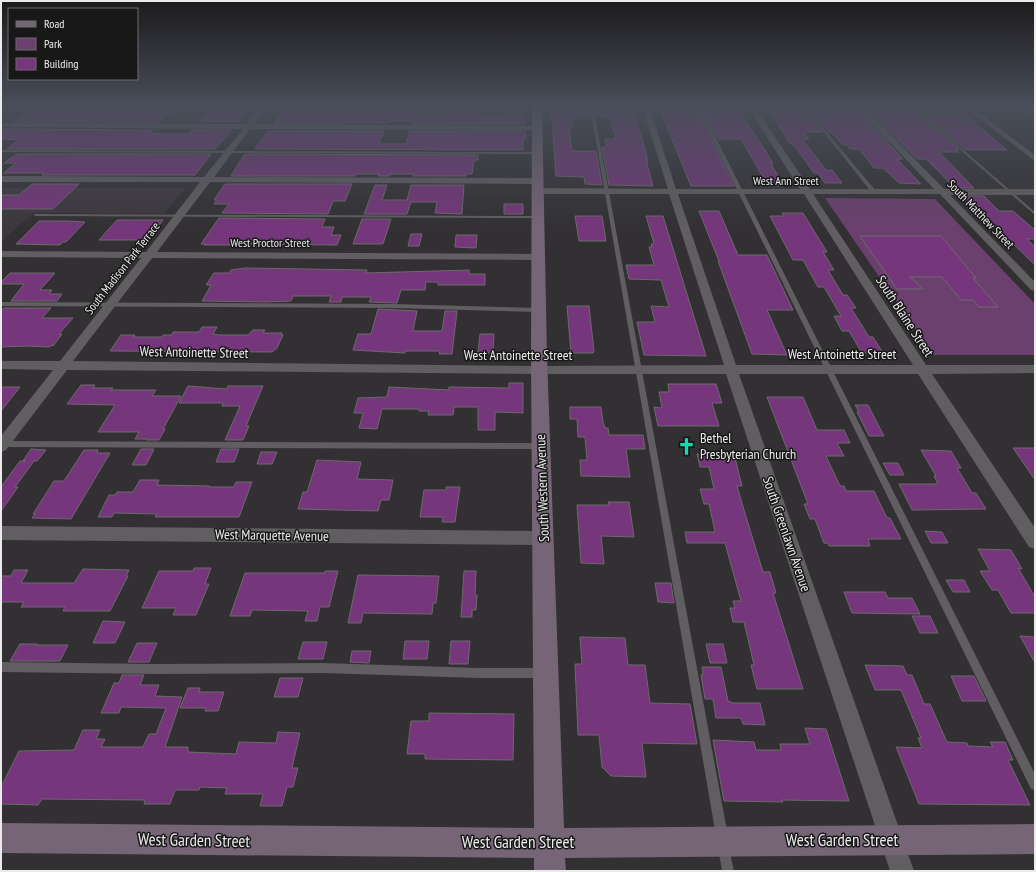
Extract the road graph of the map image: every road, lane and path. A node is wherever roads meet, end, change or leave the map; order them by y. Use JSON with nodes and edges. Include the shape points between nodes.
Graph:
{"nodes":[{"id":1,"x":232,"y":147,"type":"edge"},
{"id":2,"x":538,"y":147,"type":"edge"},
{"id":3,"x":598,"y":147,"type":"edge"},
{"id":4,"x":659,"y":147,"type":"edge"},
{"id":5,"x":718,"y":147,"type":"edge"},
{"id":6,"x":778,"y":147,"type":"edge"},
{"id":7,"x":837,"y":147,"type":"edge"},
{"id":8,"x":899,"y":147,"type":"edge"},
{"id":9,"x":958,"y":147,"type":"edge"},
{"id":10,"x":1019,"y":147,"type":"edge"},
{"id":11,"x":1,"y":151,"type":"edge"},
{"id":12,"x":228,"y":152,"type":"junction"},
{"id":13,"x":538,"y":153,"type":"junction"},
{"id":14,"x":1035,"y":159,"type":"edge"},
{"id":15,"x":1,"y":179,"type":"edge"},
{"id":16,"x":206,"y":180,"type":"junction"},
{"id":17,"x":537,"y":186,"type":"junction"},
{"id":18,"x":606,"y":192,"type":"junction"},
{"id":19,"x":674,"y":192,"type":"junction"},
{"id":20,"x":741,"y":192,"type":"junction"},
{"id":21,"x":809,"y":192,"type":"junction"},
{"id":22,"x":874,"y":192,"type":"junction"},
{"id":23,"x":943,"y":192,"type":"junction"},
{"id":24,"x":1010,"y":192,"type":"junction"},
{"id":25,"x":1035,"y":192,"type":"edge"},
{"id":26,"x":1035,"y":214,"type":"edge"},
{"id":27,"x":36,"y":215,"type":"dead end"},
{"id":28,"x":178,"y":216,"type":"junction"},
{"id":29,"x":538,"y":217,"type":"junction"},
{"id":30,"x":1,"y":254,"type":"edge"},
{"id":31,"x":148,"y":254,"type":"junction"},
{"id":32,"x":538,"y":257,"type":"junction"},
{"id":33,"x":1035,"y":288,"type":"edge"},
{"id":34,"x":1,"y":304,"type":"edge"},
{"id":35,"x":110,"y":305,"type":"junction"},
{"id":36,"x":538,"y":310,"type":"junction"},
{"id":37,"x":1,"y":365,"type":"edge"},
{"id":38,"x":64,"y":366,"type":"junction"},
{"id":39,"x":829,"y":369,"type":"junction"},
{"id":40,"x":922,"y":369,"type":"junction"},
{"id":41,"x":1035,"y":369,"type":"edge"},
{"id":42,"x":539,"y":370,"type":"junction"},
{"id":43,"x":638,"y":370,"type":"junction"},
{"id":44,"x":731,"y":370,"type":"junction"},
{"id":45,"x":1,"y":444,"type":"edge"},
{"id":46,"x":541,"y":446,"type":"junction"},
{"id":47,"x":1,"y":533,"type":"edge"},
{"id":48,"x":544,"y":538,"type":"junction"},
{"id":49,"x":1035,"y":542,"type":"edge"},
{"id":50,"x":1,"y":667,"type":"edge"},
{"id":51,"x":546,"y":673,"type":"junction"},
{"id":52,"x":1035,"y":785,"type":"edge"},
{"id":53,"x":1,"y":838,"type":"edge"},
{"id":54,"x":1035,"y":839,"type":"edge"},
{"id":55,"x":891,"y":840,"type":"junction"},
{"id":56,"x":723,"y":841,"type":"junction"},
{"id":57,"x":550,"y":857,"type":"edge"},
{"id":58,"x":728,"y":871,"type":"edge"},
{"id":59,"x":902,"y":871,"type":"edge"}],
"edges":[{"from":1,"to":12,"type":"street","name":"South Madison Park Terrace"},
{"from":2,"to":13,"type":"main road","name":"South Western Avenue"},
{"from":3,"to":18,"type":"lane"},
{"from":4,"to":19,"type":"street","name":"South Greenlawn Avenue"},
{"from":5,"to":20,"type":"lane"},
{"from":6,"to":21,"type":"street","name":"South Blaine Street"},
{"from":7,"to":22,"type":"lane"},
{"from":8,"to":23,"type":"street","name":"South Matthew Street"},
{"from":9,"to":24,"type":"lane"},
{"from":10,"to":14,"type":"street"},
{"from":11,"to":12,"type":"lane"},
{"from":12,"to":13,"type":"lane"},
{"from":12,"to":16,"type":"street","name":"South Madison Park Terrace"},
{"from":13,"to":17,"type":"main road","name":"South Western Avenue"},
{"from":15,"to":16,"type":"street","name":"West Ann Street"},
{"from":16,"to":17,"type":"street","name":"West Ann Street"},
{"from":16,"to":28,"type":"street","name":"South Madison Park Terrace"},
{"from":17,"to":18,"type":"street","name":"West Ann Street"},
{"from":17,"to":29,"type":"main road","name":"South Western Avenue"},
{"from":18,"to":19,"type":"street","name":"West Ann Street"},
{"from":18,"to":43,"type":"lane"},
{"from":19,"to":20,"type":"street","name":"West Ann Street"},
{"from":19,"to":44,"type":"street","name":"South Greenlawn Avenue"},
{"from":20,"to":21,"type":"street","name":"West Ann Street"},
{"from":20,"to":39,"type":"lane"},
{"from":21,"to":22,"type":"street","name":"West Ann Street"},
{"from":21,"to":40,"type":"street","name":"South Blaine Street"},
{"from":22,"to":23,"type":"street","name":"West Ann Street"},
{"from":23,"to":24,"type":"street","name":"West Ann Street"},
{"from":23,"to":33,"type":"street","name":"South Matthew Street"},
{"from":24,"to":25,"type":"street","name":"West Ann Street"},
{"from":24,"to":26,"type":"lane"},
{"from":27,"to":28,"type":"lane"},
{"from":28,"to":29,"type":"lane"},
{"from":28,"to":31,"type":"street","name":"South Madison Park Terrace"},
{"from":29,"to":32,"type":"main road","name":"South Western Avenue"},
{"from":30,"to":31,"type":"street","name":"West Proctor Street"},
{"from":31,"to":32,"type":"street","name":"West Proctor Street"},
{"from":31,"to":35,"type":"street","name":"South Madison Park Terrace"},
{"from":32,"to":36,"type":"main road","name":"South Western Avenue"},
{"from":34,"to":35,"type":"lane"},
{"from":35,"to":36,"type":"lane","via":[[392,306]]},
{"from":35,"to":38,"type":"street","name":"South Madison Park Terrace"},
{"from":36,"to":42,"type":"main road","name":"South Western Avenue"},
{"from":37,"to":38,"type":"street","name":"West Antoinette Street"},
{"from":38,"to":42,"type":"street","name":"West Antoinette Street"},
{"from":38,"to":45,"type":"street","name":"South Madison Park Terrace"},
{"from":39,"to":40,"type":"street","name":"West Antoinette Street"},
{"from":39,"to":44,"type":"street","name":"West Antoinette Street"},
{"from":39,"to":52,"type":"lane"},
{"from":40,"to":41,"type":"street","name":"West Antoinette Street"},
{"from":40,"to":49,"type":"street","name":"South Blaine Street"},
{"from":42,"to":43,"type":"street","name":"West Antoinette Street"},
{"from":42,"to":46,"type":"main road","name":"South Western Avenue"},
{"from":43,"to":44,"type":"street","name":"West Antoinette Street"},
{"from":43,"to":56,"type":"lane"},
{"from":44,"to":55,"type":"street","name":"South Greenlawn Avenue"},
{"from":45,"to":46,"type":"lane"},
{"from":46,"to":48,"type":"main road","name":"South Western Avenue"},
{"from":47,"to":48,"type":"street","name":"West Marquette Avenue"},
{"from":48,"to":51,"type":"main road","name":"South Western Avenue"},
{"from":50,"to":51,"type":"lane","via":[[324,668]]},
{"from":51,"to":57,"type":"main road","name":"South Western Avenue"},
{"from":53,"to":57,"type":"main road","name":"West Garden Street"},
{"from":54,"to":55,"type":"main road","name":"West Garden Street"},
{"from":55,"to":56,"type":"main road","name":"West Garden Street"},
{"from":55,"to":59,"type":"street","name":"South Greenlawn Avenue"},
{"from":56,"to":57,"type":"main road","name":"West Garden Street"},
{"from":56,"to":58,"type":"lane"}]}
